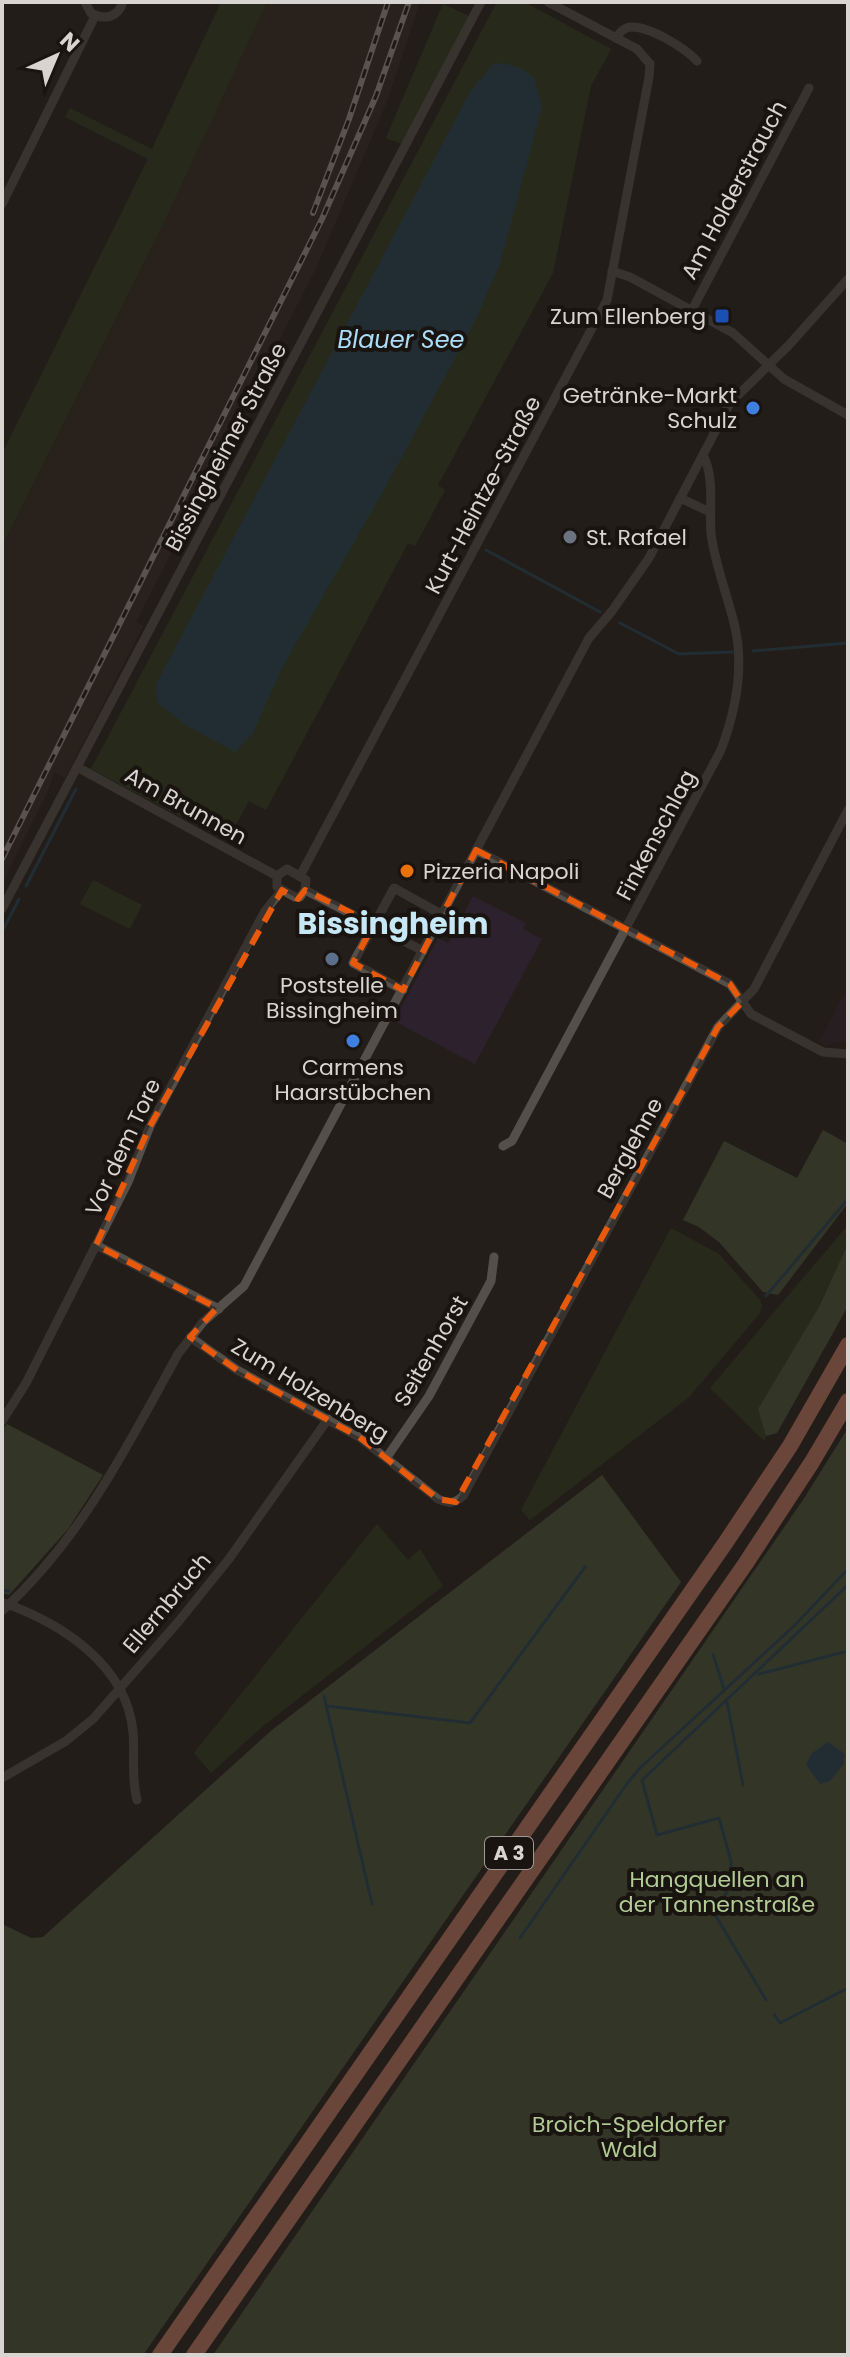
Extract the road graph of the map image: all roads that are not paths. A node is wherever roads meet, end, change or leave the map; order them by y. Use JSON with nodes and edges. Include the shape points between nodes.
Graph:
{"nodes":[{"id":1,"x":85,"y":2,"type":"edge"},
{"id":2,"x":123,"y":2,"type":"edge"},
{"id":3,"x":481,"y":2,"type":"edge"},
{"id":4,"x":548,"y":2,"type":"edge"},
{"id":5,"x":95,"y":16,"type":"junction"},
{"id":6,"x":616,"y":38,"type":"junction"},
{"id":7,"x":697,"y":61,"type":"dead end"},
{"id":8,"x":809,"y":88,"type":"dead end"},
{"id":9,"x":2,"y":204,"type":"edge"},
{"id":10,"x":612,"y":271,"type":"junction"},
{"id":11,"x":848,"y":279,"type":"edge"},
{"id":12,"x":692,"y":310,"type":"junction"},
{"id":13,"x":768,"y":364,"type":"junction"},
{"id":14,"x":848,"y":415,"type":"edge"},
{"id":15,"x":703,"y":455,"type":"junction"},
{"id":16,"x":680,"y":498,"type":"junction"},
{"id":17,"x":710,"y":512,"type":"junction"},
{"id":18,"x":77,"y":767,"type":"junction"},
{"id":19,"x":848,"y":810,"type":"edge"},
{"id":20,"x":476,"y":850,"type":"junction"},
{"id":21,"x":277,"y":876,"type":"junction"},
{"id":22,"x":300,"y":876,"type":"junction"},
{"id":23,"x":282,"y":890,"type":"junction"},
{"id":24,"x":305,"y":890,"type":"junction"},
{"id":25,"x":2,"y":909,"type":"edge"},
{"id":26,"x":441,"y":914,"type":"junction"},
{"id":27,"x":374,"y":924,"type":"junction"},
{"id":28,"x":626,"y":929,"type":"junction"},
{"id":29,"x":423,"y":951,"type":"junction"},
{"id":30,"x":403,"y":990,"type":"junction"},
{"id":31,"x":742,"y":1002,"type":"junction"},
{"id":32,"x":848,"y":1054,"type":"edge"},
{"id":33,"x":503,"y":1146,"type":"dead end"},
{"id":34,"x":96,"y":1245,"type":"junction"},
{"id":35,"x":494,"y":1257,"type":"dead end"},
{"id":36,"x":219,"y":1309,"type":"junction"},
{"id":37,"x":190,"y":1337,"type":"junction"},
{"id":38,"x":848,"y":1345,"type":"edge"},
{"id":39,"x":848,"y":1401,"type":"edge"},
{"id":40,"x":328,"y":1419,"type":"junction"},
{"id":41,"x":2,"y":1421,"type":"edge"},
{"id":42,"x":387,"y":1457,"type":"junction"},
{"id":43,"x":448,"y":1503,"type":"joint"},
{"id":44,"x":4,"y":1606,"type":"edge"},
{"id":45,"x":118,"y":1689,"type":"junction"},
{"id":46,"x":2,"y":1778,"type":"edge"},
{"id":47,"x":137,"y":1800,"type":"dead end"},
{"id":48,"x":160,"y":2355,"type":"edge"},
{"id":49,"x":194,"y":2355,"type":"edge"}],
"edges":[{"from":1,"to":5,"type":"street"},
{"from":2,"to":5,"type":"street","via":[[111,17]]},
{"from":3,"to":18,"type":"street","name":"Bissingheimer Straße"},
{"from":4,"to":6,"type":"street"},
{"from":5,"to":9,"type":"street"},
{"from":6,"to":7,"type":"street","via":[[631,27],[642,30],[685,48]]},
{"from":6,"to":10,"type":"street","name":"Kurt-Heintze-Straße","via":[[637,49],[650,64]]},
{"from":8,"to":12,"type":"street","name":"Am Holderstrauch"},
{"from":10,"to":12,"type":"street"},
{"from":10,"to":22,"type":"street","name":"Kurt-Heintze-Straße","via":[[607,300]]},
{"from":11,"to":13,"type":"street"},
{"from":12,"to":13,"type":"street","via":[[745,342]]},
{"from":13,"to":14,"type":"street","via":[[784,379]]},
{"from":13,"to":15,"type":"street","via":[[730,403]]},
{"from":15,"to":16,"type":"street"},
{"from":15,"to":17,"type":"street","name":"Finkenschlag","via":[[710,468]]},
{"from":16,"to":17,"type":"street"},
{"from":16,"to":20,"type":"street","via":[[649,558],[589,638]]},
{"from":17,"to":28,"type":"street","name":"Finkenschlag","via":[[738,652],[733,716],[721,750]]},
{"from":18,"to":21,"type":"street","name":"Am Brunnen"},
{"from":18,"to":25,"type":"street","name":"Bissingheimer Straße"},
{"from":19,"to":31,"type":"street","name":"Berglehne","via":[[754,989]]},
{"from":20,"to":26,"type":"street"},
{"from":20,"to":28,"type":"street"},
{"from":21,"to":22,"type":"street","name":"Am Brunnen","via":[[287,869]]},
{"from":21,"to":23,"type":"street"},
{"from":22,"to":24,"type":"street","via":[[306,880]]},
{"from":23,"to":24,"type":"street","via":[[295,897]]},
{"from":23,"to":34,"type":"street","name":"Vor dem Tore","via":[[265,911],[150,1126]]},
{"from":24,"to":27,"type":"street"},
{"from":26,"to":27,"type":"street","via":[[394,888]]},
{"from":26,"to":29,"type":"street"},
{"from":27,"to":29,"type":"street"},
{"from":27,"to":30,"type":"street","via":[[353,963]]},
{"from":28,"to":31,"type":"street","via":[[730,984]]},
{"from":28,"to":33,"type":"street","name":"Finkenschlag","via":[[512,1141]]},
{"from":29,"to":30,"type":"street"},
{"from":30,"to":36,"type":"street","via":[[244,1286]]},
{"from":31,"to":32,"type":"street","via":[[751,1014],[823,1052]]},
{"from":31,"to":43,"type":"street","name":"Berglehne","via":[[718,1027],[463,1496]]},
{"from":34,"to":36,"type":"street","name":"Zum Holzenberg"},
{"from":34,"to":41,"type":"street","name":"Vor dem Tore"},
{"from":35,"to":42,"type":"street","name":"Seitenhorst","via":[[491,1281],[459,1341]]},
{"from":36,"to":37,"type":"street"},
{"from":37,"to":40,"type":"street","name":"Zum Holzenberg","via":[[237,1370]]},
{"from":37,"to":44,"type":"street","via":[[74,1533],[35,1580]]},
{"from":38,"to":48,"type":"highway","number":"A 3","via":[[790,1446],[717,1555]]},
{"from":39,"to":49,"type":"highway","number":"A 3","via":[[746,1563]]},
{"from":40,"to":42,"type":"street","name":"Zum Holzenberg"},
{"from":40,"to":45,"type":"street","name":"Ellernbruch","via":[[229,1559]]},
{"from":42,"to":43,"type":"street","name":"Zum Holzenberg"},
{"from":44,"to":45,"type":"street","via":[[45,1619],[77,1640]]},
{"from":45,"to":46,"type":"street","name":"Ellernbruch","via":[[66,1741]]},
{"from":45,"to":47,"type":"street","via":[[133,1730]]}]}
